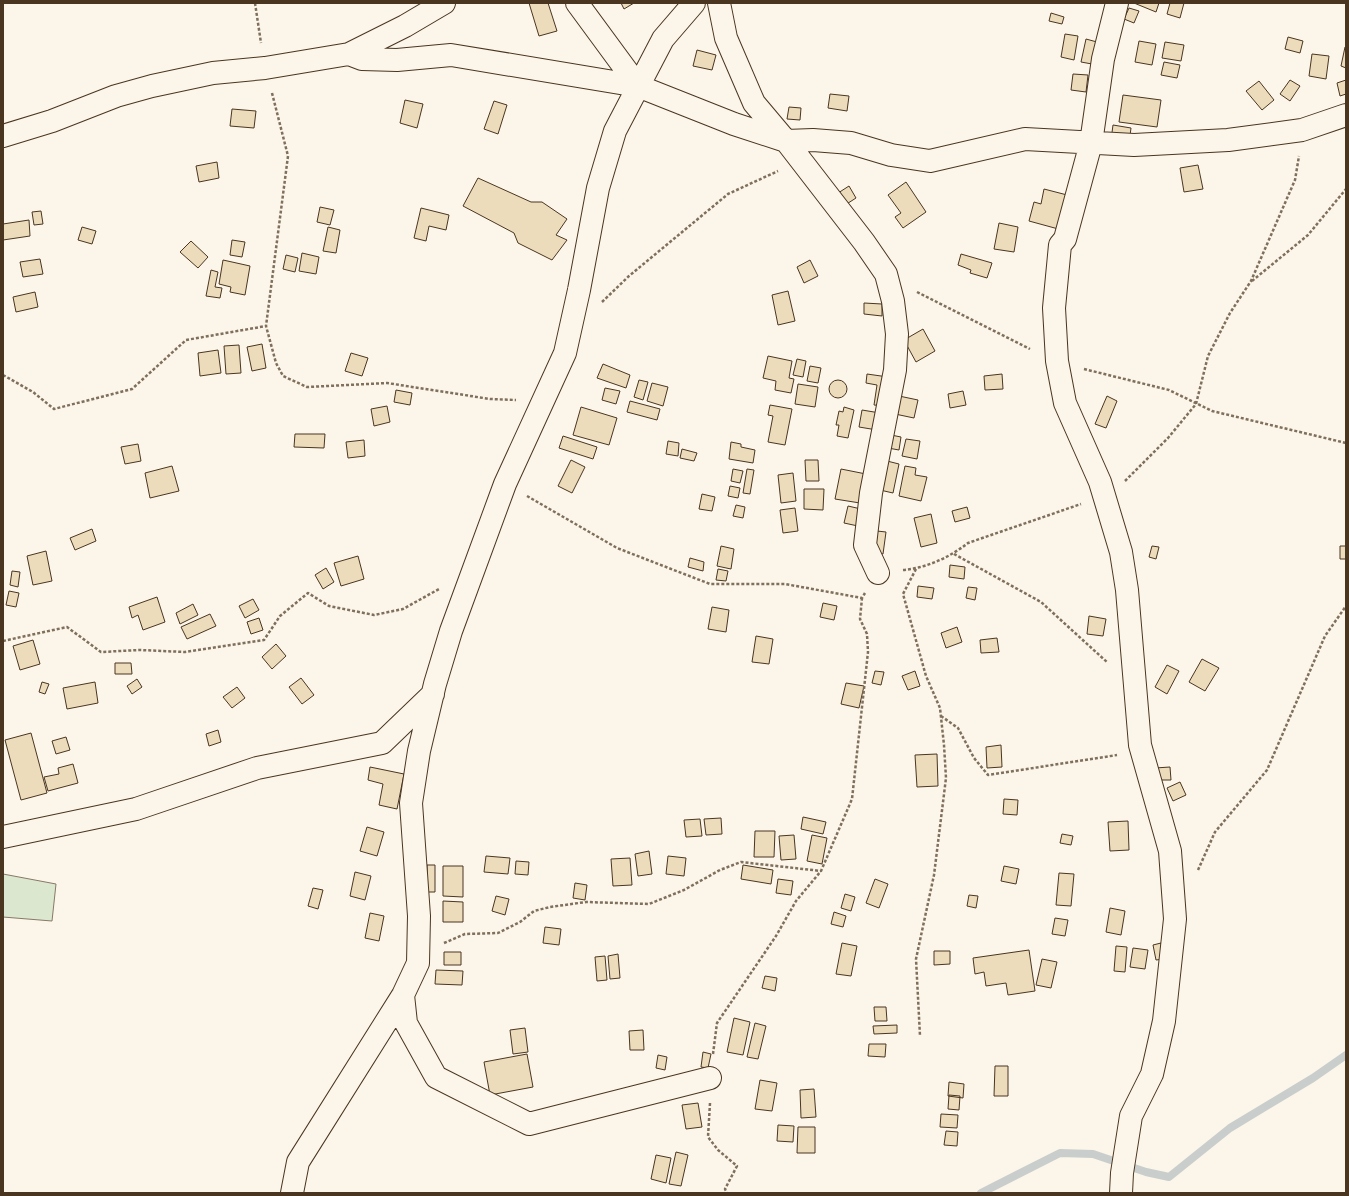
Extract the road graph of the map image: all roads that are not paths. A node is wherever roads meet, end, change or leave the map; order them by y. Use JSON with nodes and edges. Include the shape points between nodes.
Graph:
{"nodes":[{"id":1,"x":444,"y":3,"type":"edge"},
{"id":2,"x":577,"y":3,"type":"edge"},
{"id":3,"x":694,"y":3,"type":"edge"},
{"id":4,"x":719,"y":3,"type":"edge"},
{"id":5,"x":1117,"y":3,"type":"edge"},
{"id":6,"x":349,"y":54,"type":"junction"},
{"id":7,"x":638,"y":86,"type":"junction"},
{"id":8,"x":1346,"y":115,"type":"edge"},
{"id":9,"x":3,"y":136,"type":"edge"},
{"id":10,"x":786,"y":142,"type":"junction"},
{"id":11,"x":1091,"y":143,"type":"junction"},
{"id":12,"x":878,"y":573,"type":"road end"},
{"id":13,"x":433,"y":694,"type":"junction"},
{"id":14,"x":3,"y":837,"type":"edge"},
{"id":15,"x":403,"y":995,"type":"junction"},
{"id":16,"x":710,"y":1078,"type":"road end"},
{"id":17,"x":292,"y":1193,"type":"edge"},
{"id":18,"x":1121,"y":1193,"type":"edge"}],
"edges":[{"from":1,"to":6,"type":"street"},
{"from":2,"to":7,"type":"street"},
{"from":3,"to":7,"type":"street","via":[[663,39]]},
{"from":4,"to":10,"type":"street","via":[[726,38],[754,103]]},
{"from":5,"to":11,"type":"street","via":[[1103,59]]},
{"from":6,"to":7,"type":"street","via":[[362,60],[451,55]]},
{"from":6,"to":9,"type":"street","via":[[265,68],[213,73],[152,86]]},
{"from":7,"to":10,"type":"street"},
{"from":7,"to":13,"type":"street","via":[[615,131],[598,188],[565,353],[505,484],[451,631]]},
{"from":8,"to":11,"type":"street","via":[[1302,130],[1228,140],[1134,145]]},
{"from":10,"to":11,"type":"street","via":[[813,140],[852,143],[891,155],[930,161],[1020,140]]},
{"from":10,"to":12,"type":"street","via":[[886,274],[892,301],[897,334],[895,370],[871,494],[865,545]]},
{"from":11,"to":18,"type":"street","via":[[1065,239],[1060,245],[1054,308],[1057,361],[1065,403],[1100,482],[1121,552],[1127,590],[1140,745],[1170,851],[1175,919],[1164,1021],[1152,1074],[1131,1116]]},
{"from":13,"to":14,"type":"street","via":[[382,743],[258,768],[136,809]]},
{"from":13,"to":15,"type":"street","via":[[419,751],[411,803],[419,916],[418,963]]},
{"from":15,"to":16,"type":"street","via":[[406,1023],[436,1077],[529,1124]]},
{"from":15,"to":17,"type":"street","via":[[298,1162]]}]}
